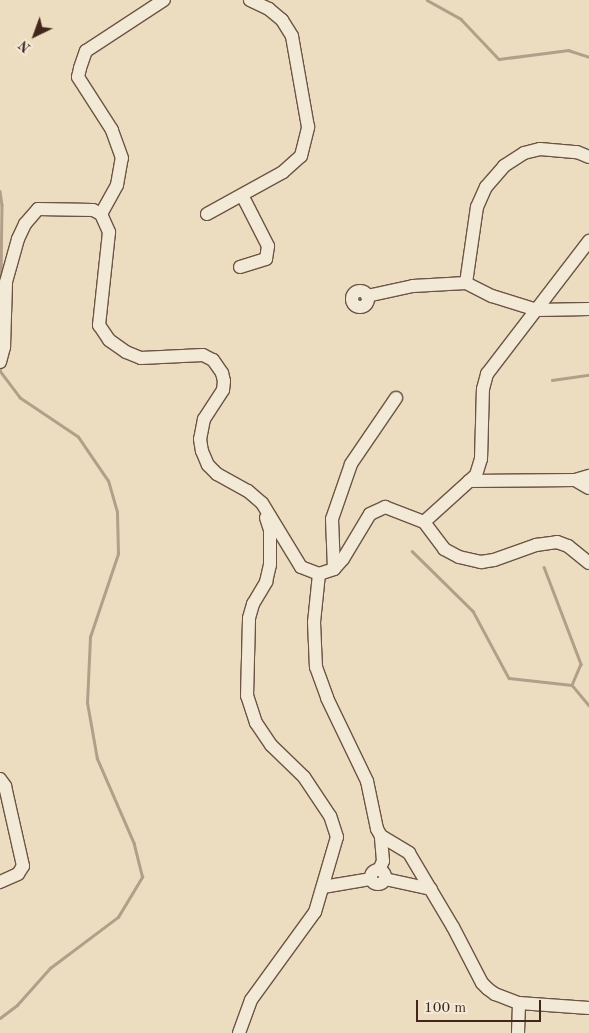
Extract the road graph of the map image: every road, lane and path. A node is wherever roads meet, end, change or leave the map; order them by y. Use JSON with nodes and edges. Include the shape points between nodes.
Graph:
{"nodes":[{"id":1,"x":164,"y":0,"type":"edge"},
{"id":2,"x":250,"y":0,"type":"edge"},
{"id":3,"x":589,"y":157,"type":"edge"},
{"id":4,"x":242,"y":194,"type":"junction"},
{"id":5,"x":102,"y":214,"type":"junction"},
{"id":6,"x":207,"y":214,"type":"dead end"},
{"id":7,"x":589,"y":241,"type":"edge"},
{"id":8,"x":240,"y":268,"type":"dead end"},
{"id":9,"x":466,"y":283,"type":"junction"},
{"id":10,"x":367,"y":296,"type":"dead end"},
{"id":11,"x":589,"y":309,"type":"edge"},
{"id":12,"x":537,"y":310,"type":"junction"},
{"id":13,"x":0,"y":362,"type":"edge"},
{"id":14,"x":396,"y":398,"type":"dead end"},
{"id":15,"x":589,"y":476,"type":"edge"},
{"id":16,"x":575,"y":480,"type":"junction"},
{"id":17,"x":469,"y":481,"type":"junction"},
{"id":18,"x":589,"y":488,"type":"edge"},
{"id":19,"x":262,"y":504,"type":"junction"},
{"id":20,"x":424,"y":522,"type":"junction"},
{"id":21,"x":589,"y":563,"type":"edge"},
{"id":22,"x":334,"y":569,"type":"junction"},
{"id":23,"x":319,"y":574,"type":"junction"},
{"id":24,"x":0,"y":779,"type":"edge"},
{"id":25,"x":381,"y":836,"type":"junction"},
{"id":26,"x":378,"y":876,"type":"junction"},
{"id":27,"x":0,"y":882,"type":"edge"},
{"id":28,"x":322,"y":887,"type":"junction"},
{"id":29,"x":431,"y":889,"type":"junction"},
{"id":30,"x":519,"y":1003,"type":"junction"},
{"id":31,"x":589,"y":1008,"type":"edge"},
{"id":32,"x":239,"y":1033,"type":"edge"},
{"id":33,"x":518,"y":1033,"type":"edge"}],
"edges":[{"from":1,"to":5,"type":"street","via":[[86,52],[80,68],[78,77],[112,130],[122,158],[117,185]]},
{"from":2,"to":4,"type":"street","via":[[282,20],[292,36],[308,127],[301,156],[283,172]]},
{"from":3,"to":9,"type":"street","via":[[577,152],[540,149],[504,166],[486,187],[477,206]]},
{"from":4,"to":6,"type":"street"},
{"from":4,"to":8,"type":"street","via":[[268,246],[266,259]]},
{"from":5,"to":13,"type":"street","via":[[82,208],[44,208],[32,214],[18,239],[6,282],[4,348]]},
{"from":5,"to":19,"type":"street","via":[[108,232],[99,324],[109,340],[141,358],[203,355],[213,360],[222,373],[223,390],[204,419],[200,439],[202,451],[208,465],[217,474],[248,491]]},
{"from":7,"to":12,"type":"street"},
{"from":9,"to":10,"type":"street","via":[[413,286]]},
{"from":9,"to":12,"type":"street","via":[[492,296]]},
{"from":11,"to":12,"type":"street"},
{"from":12,"to":17,"type":"street","via":[[487,374],[483,389],[481,459],[476,474]]},
{"from":14,"to":22,"type":"street","via":[[351,464],[332,519]]},
{"from":15,"to":16,"type":"street"},
{"from":16,"to":17,"type":"street"},
{"from":16,"to":18,"type":"street"},
{"from":17,"to":20,"type":"street"},
{"from":19,"to":23,"type":"street","via":[[301,567]]},
{"from":19,"to":28,"type":"street","via":[[270,530],[270,565],[266,582],[249,618],[247,696],[256,723],[271,744],[304,777],[330,816],[337,838]]},
{"from":20,"to":21,"type":"street","via":[[444,549],[459,557],[481,562],[557,542],[568,546]]},
{"from":20,"to":22,"type":"street","via":[[386,507],[378,509],[370,514]]},
{"from":22,"to":23,"type":"street"},
{"from":23,"to":25,"type":"street","via":[[314,622],[316,668],[367,781]]},
{"from":24,"to":27,"type":"street","via":[[6,786],[23,866],[18,874]]},
{"from":25,"to":26,"type":"street","via":[[383,861]]},
{"from":25,"to":29,"type":"street","via":[[409,853]]},
{"from":26,"to":28,"type":"street"},
{"from":26,"to":29,"type":"street"},
{"from":28,"to":32,"type":"street","via":[[315,912],[250,1000]]},
{"from":29,"to":30,"type":"street","via":[[482,983],[495,994]]},
{"from":30,"to":31,"type":"street"},
{"from":30,"to":33,"type":"street"}]}
